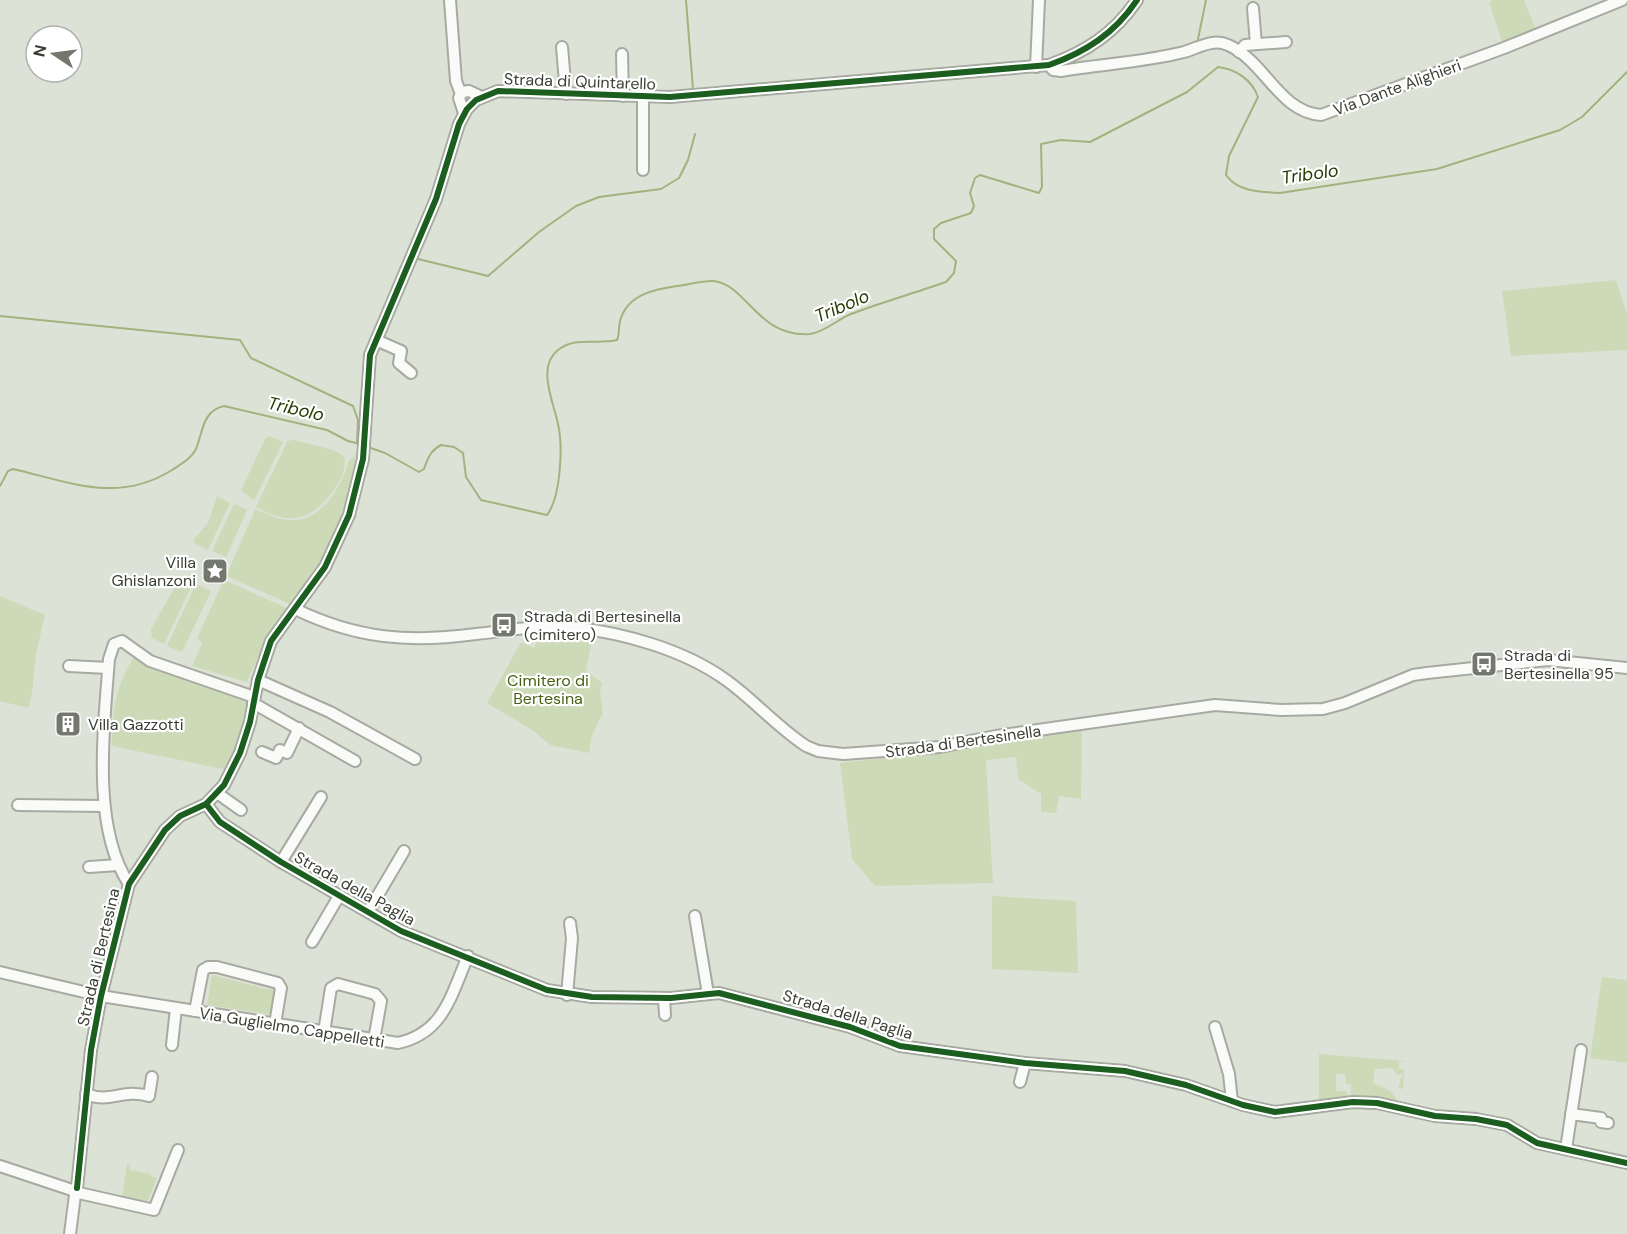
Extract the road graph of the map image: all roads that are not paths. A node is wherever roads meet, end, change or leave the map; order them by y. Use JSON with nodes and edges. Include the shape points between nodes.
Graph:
{"nodes":[{"id":1,"x":450,"y":0,"type":"edge"},
{"id":2,"x":1039,"y":0,"type":"edge"},
{"id":3,"x":1137,"y":0,"type":"edge"},
{"id":4,"x":1622,"y":0,"type":"edge"},
{"id":5,"x":1253,"y":8,"type":"dead end"},
{"id":6,"x":1286,"y":42,"type":"dead end"},
{"id":7,"x":1256,"y":44,"type":"junction"},
{"id":8,"x":562,"y":47,"type":"dead end"},
{"id":9,"x":1239,"y":52,"type":"junction"},
{"id":10,"x":622,"y":54,"type":"dead end"},
{"id":11,"x":1048,"y":65,"type":"junction"},
{"id":12,"x":1036,"y":67,"type":"junction"},
{"id":13,"x":461,"y":94,"type":"junction"},
{"id":14,"x":566,"y":94,"type":"junction"},
{"id":15,"x":482,"y":96,"type":"junction"},
{"id":16,"x":623,"y":96,"type":"junction"},
{"id":17,"x":643,"y":97,"type":"junction"},
{"id":18,"x":464,"y":113,"type":"junction"},
{"id":19,"x":643,"y":170,"type":"dead end"},
{"id":20,"x":376,"y":340,"type":"junction"},
{"id":21,"x":411,"y":373,"type":"dead end"},
{"id":22,"x":295,"y":609,"type":"junction"},
{"id":23,"x":69,"y":666,"type":"dead end"},
{"id":24,"x":108,"y":668,"type":"junction"},
{"id":25,"x":1627,"y":668,"type":"edge"},
{"id":26,"x":258,"y":680,"type":"junction"},
{"id":27,"x":254,"y":700,"type":"junction"},
{"id":28,"x":299,"y":728,"type":"junction"},
{"id":29,"x":262,"y":752,"type":"dead end"},
{"id":30,"x":415,"y":759,"type":"dead end"},
{"id":31,"x":356,"y":761,"type":"dead end"},
{"id":32,"x":217,"y":793,"type":"junction"},
{"id":33,"x":321,"y":797,"type":"dead end"},
{"id":34,"x":206,"y":804,"type":"junction"},
{"id":35,"x":18,"y":805,"type":"dead end"},
{"id":36,"x":103,"y":806,"type":"junction"},
{"id":37,"x":241,"y":810,"type":"dead end"},
{"id":38,"x":404,"y":850,"type":"dead end"},
{"id":39,"x":281,"y":862,"type":"junction"},
{"id":40,"x":118,"y":865,"type":"junction"},
{"id":41,"x":89,"y":867,"type":"dead end"},
{"id":42,"x":129,"y":884,"type":"junction"},
{"id":43,"x":339,"y":896,"type":"junction"},
{"id":44,"x":368,"y":912,"type":"junction"},
{"id":45,"x":695,"y":916,"type":"dead end"},
{"id":46,"x":570,"y":923,"type":"dead end"},
{"id":47,"x":312,"y":942,"type":"dead end"},
{"id":48,"x":468,"y":956,"type":"junction"},
{"id":49,"x":0,"y":972,"type":"edge"},
{"id":50,"x":708,"y":994,"type":"junction"},
{"id":51,"x":567,"y":995,"type":"junction"},
{"id":52,"x":101,"y":996,"type":"junction"},
{"id":53,"x":663,"y":998,"type":"junction"},
{"id":54,"x":176,"y":1008,"type":"junction"},
{"id":55,"x":195,"y":1011,"type":"junction"},
{"id":56,"x":665,"y":1015,"type":"dead end"},
{"id":57,"x":275,"y":1024,"type":"junction"},
{"id":58,"x":1215,"y":1027,"type":"dead end"},
{"id":59,"x":324,"y":1032,"type":"junction"},
{"id":60,"x":374,"y":1040,"type":"junction"},
{"id":61,"x":172,"y":1045,"type":"dead end"},
{"id":62,"x":1581,"y":1050,"type":"dead end"},
{"id":63,"x":1025,"y":1063,"type":"junction"},
{"id":64,"x":152,"y":1077,"type":"dead end"},
{"id":65,"x":1020,"y":1082,"type":"dead end"},
{"id":66,"x":86,"y":1094,"type":"junction"},
{"id":67,"x":1232,"y":1101,"type":"junction"},
{"id":68,"x":1571,"y":1114,"type":"junction"},
{"id":69,"x":1608,"y":1124,"type":"dead end"},
{"id":70,"x":1566,"y":1149,"type":"junction"},
{"id":71,"x":178,"y":1150,"type":"dead end"},
{"id":72,"x":1627,"y":1163,"type":"edge"},
{"id":73,"x":0,"y":1166,"type":"edge"},
{"id":74,"x":76,"y":1191,"type":"junction"},
{"id":75,"x":70,"y":1234,"type":"edge"}],
"edges":[{"from":1,"to":13,"type":"street","via":[[456,81]]},
{"from":2,"to":12,"type":"street"},
{"from":3,"to":11,"type":"street","name":"Strada di Quintarello","via":[[1107,35],[1081,53]]},
{"from":4,"to":9,"type":"street","name":"Via Dante Alighieri","via":[[1321,115],[1296,109],[1258,66]]},
{"from":5,"to":7,"type":"street"},
{"from":6,"to":7,"type":"street"},
{"from":7,"to":9,"type":"street","via":[[1245,45]]},
{"from":8,"to":14,"type":"street","name":"Strada di Quintarello"},
{"from":9,"to":11,"type":"street","name":"Via Dante Alighieri","via":[[1230,45],[1215,43],[1183,52],[1061,71]]},
{"from":10,"to":16,"type":"street","name":"Strada di Quintarello"},
{"from":11,"to":12,"type":"street","name":"Strada di Quintarello"},
{"from":12,"to":17,"type":"street","name":"Strada di Quintarello"},
{"from":13,"to":15,"type":"street","via":[[469,91]]},
{"from":13,"to":18,"type":"street"},
{"from":14,"to":15,"type":"street","name":"Strada di Quintarello","via":[[498,92]]},
{"from":14,"to":16,"type":"street","name":"Strada di Quintarello"},
{"from":15,"to":18,"type":"street","name":"Strada di Quintarello"},
{"from":16,"to":17,"type":"street","name":"Strada di Quintarello"},
{"from":17,"to":19,"type":"street","name":"Strada di Quintarello"},
{"from":18,"to":20,"type":"street","name":"Strada di Quintarello","via":[[436,199]]},
{"from":20,"to":21,"type":"street","via":[[401,351],[399,363]]},
{"from":20,"to":22,"type":"street","name":"Strada di Quintarello","via":[[367,371],[364,445],[356,496],[325,567]]},
{"from":22,"to":25,"type":"street","name":"Strada di Bertesinella","via":[[341,628],[386,638],[445,638],[571,627],[662,648],[697,662],[726,680],[806,746],[843,754],[940,747],[1207,705],[1323,709],[1427,673],[1548,660]]},
{"from":22,"to":26,"type":"street","name":"Strada di Bertesina","via":[[272,641]]},
{"from":23,"to":24,"type":"street"},
{"from":24,"to":27,"type":"street","via":[[110,651],[122,641],[150,660]]},
{"from":24,"to":36,"type":"street"},
{"from":26,"to":27,"type":"street","name":"Strada di Bertesina"},
{"from":26,"to":30,"type":"street","via":[[330,712]]},
{"from":27,"to":28,"type":"street"},
{"from":27,"to":32,"type":"street","name":"Strada di Bertesina","via":[[240,753]]},
{"from":28,"to":29,"type":"street","via":[[287,753],[280,750],[276,759]]},
{"from":28,"to":31,"type":"street"},
{"from":32,"to":34,"type":"street","name":"Strada di Bertesina"},
{"from":32,"to":37,"type":"street"},
{"from":33,"to":39,"type":"street","name":"Strada della Paglia"},
{"from":34,"to":39,"type":"street","name":"Strada della Paglia","via":[[220,822]]},
{"from":34,"to":42,"type":"street","name":"Strada di Bertesina","via":[[180,816],[165,830]]},
{"from":35,"to":36,"type":"street"},
{"from":36,"to":40,"type":"street"},
{"from":38,"to":44,"type":"street","name":"Strada della Paglia"},
{"from":39,"to":43,"type":"street","name":"Strada della Paglia"},
{"from":40,"to":41,"type":"street"},
{"from":40,"to":42,"type":"street"},
{"from":42,"to":52,"type":"street","name":"Strada di Bertesina"},
{"from":43,"to":44,"type":"street","name":"Strada della Paglia"},
{"from":43,"to":47,"type":"street","name":"Strada della Paglia"},
{"from":44,"to":48,"type":"street","name":"Strada della Paglia","via":[[400,931]]},
{"from":45,"to":50,"type":"street"},
{"from":46,"to":51,"type":"street"},
{"from":48,"to":51,"type":"street","name":"Strada della Paglia"},
{"from":48,"to":60,"type":"street","name":"Via Guglielmo Cappelletti","via":[[442,1016],[430,1030],[398,1043]]},
{"from":49,"to":52,"type":"street","name":"Strada di Bertesina"},
{"from":50,"to":53,"type":"street","name":"Strada della Paglia"},
{"from":50,"to":63,"type":"street","name":"Strada della Paglia","via":[[743,997],[850,1026],[900,1046]]},
{"from":51,"to":53,"type":"street","name":"Strada della Paglia"},
{"from":52,"to":54,"type":"street","name":"Via Guglielmo Cappelletti"},
{"from":52,"to":66,"type":"street","name":"Strada di Bertesina"},
{"from":53,"to":56,"type":"street"},
{"from":54,"to":55,"type":"street","name":"Via Guglielmo Cappelletti"},
{"from":54,"to":61,"type":"street","name":"Via Guglielmo Cappelletti"},
{"from":55,"to":57,"type":"street","name":"Via Guglielmo Cappelletti"},
{"from":55,"to":57,"type":"street","via":[[203,970],[217,968],[278,983],[281,988]]},
{"from":57,"to":59,"type":"street","name":"Via Guglielmo Cappelletti"},
{"from":58,"to":67,"type":"street","via":[[1229,1074]]},
{"from":59,"to":60,"type":"street","name":"Via Guglielmo Cappelletti"},
{"from":59,"to":60,"type":"street","via":[[331,988],[338,984],[375,994],[381,1001]]},
{"from":62,"to":68,"type":"street"},
{"from":63,"to":65,"type":"street"},
{"from":63,"to":67,"type":"street","name":"Strada della Paglia","via":[[1125,1071],[1186,1084]]},
{"from":64,"to":66,"type":"street","via":[[150,1096],[135,1091],[99,1100]]},
{"from":66,"to":74,"type":"street","name":"Strada di Bertesina"},
{"from":67,"to":70,"type":"street","name":"Strada della Paglia","via":[[1275,1112],[1377,1102],[1435,1116],[1508,1125],[1537,1143]]},
{"from":68,"to":69,"type":"street","via":[[1601,1118],[1601,1122]]},
{"from":68,"to":70,"type":"street"},
{"from":70,"to":72,"type":"street","name":"Strada della Paglia"},
{"from":71,"to":74,"type":"street","via":[[154,1210]]},
{"from":73,"to":74,"type":"street"},
{"from":74,"to":75,"type":"street","name":"Strada di Bertesina"}]}
